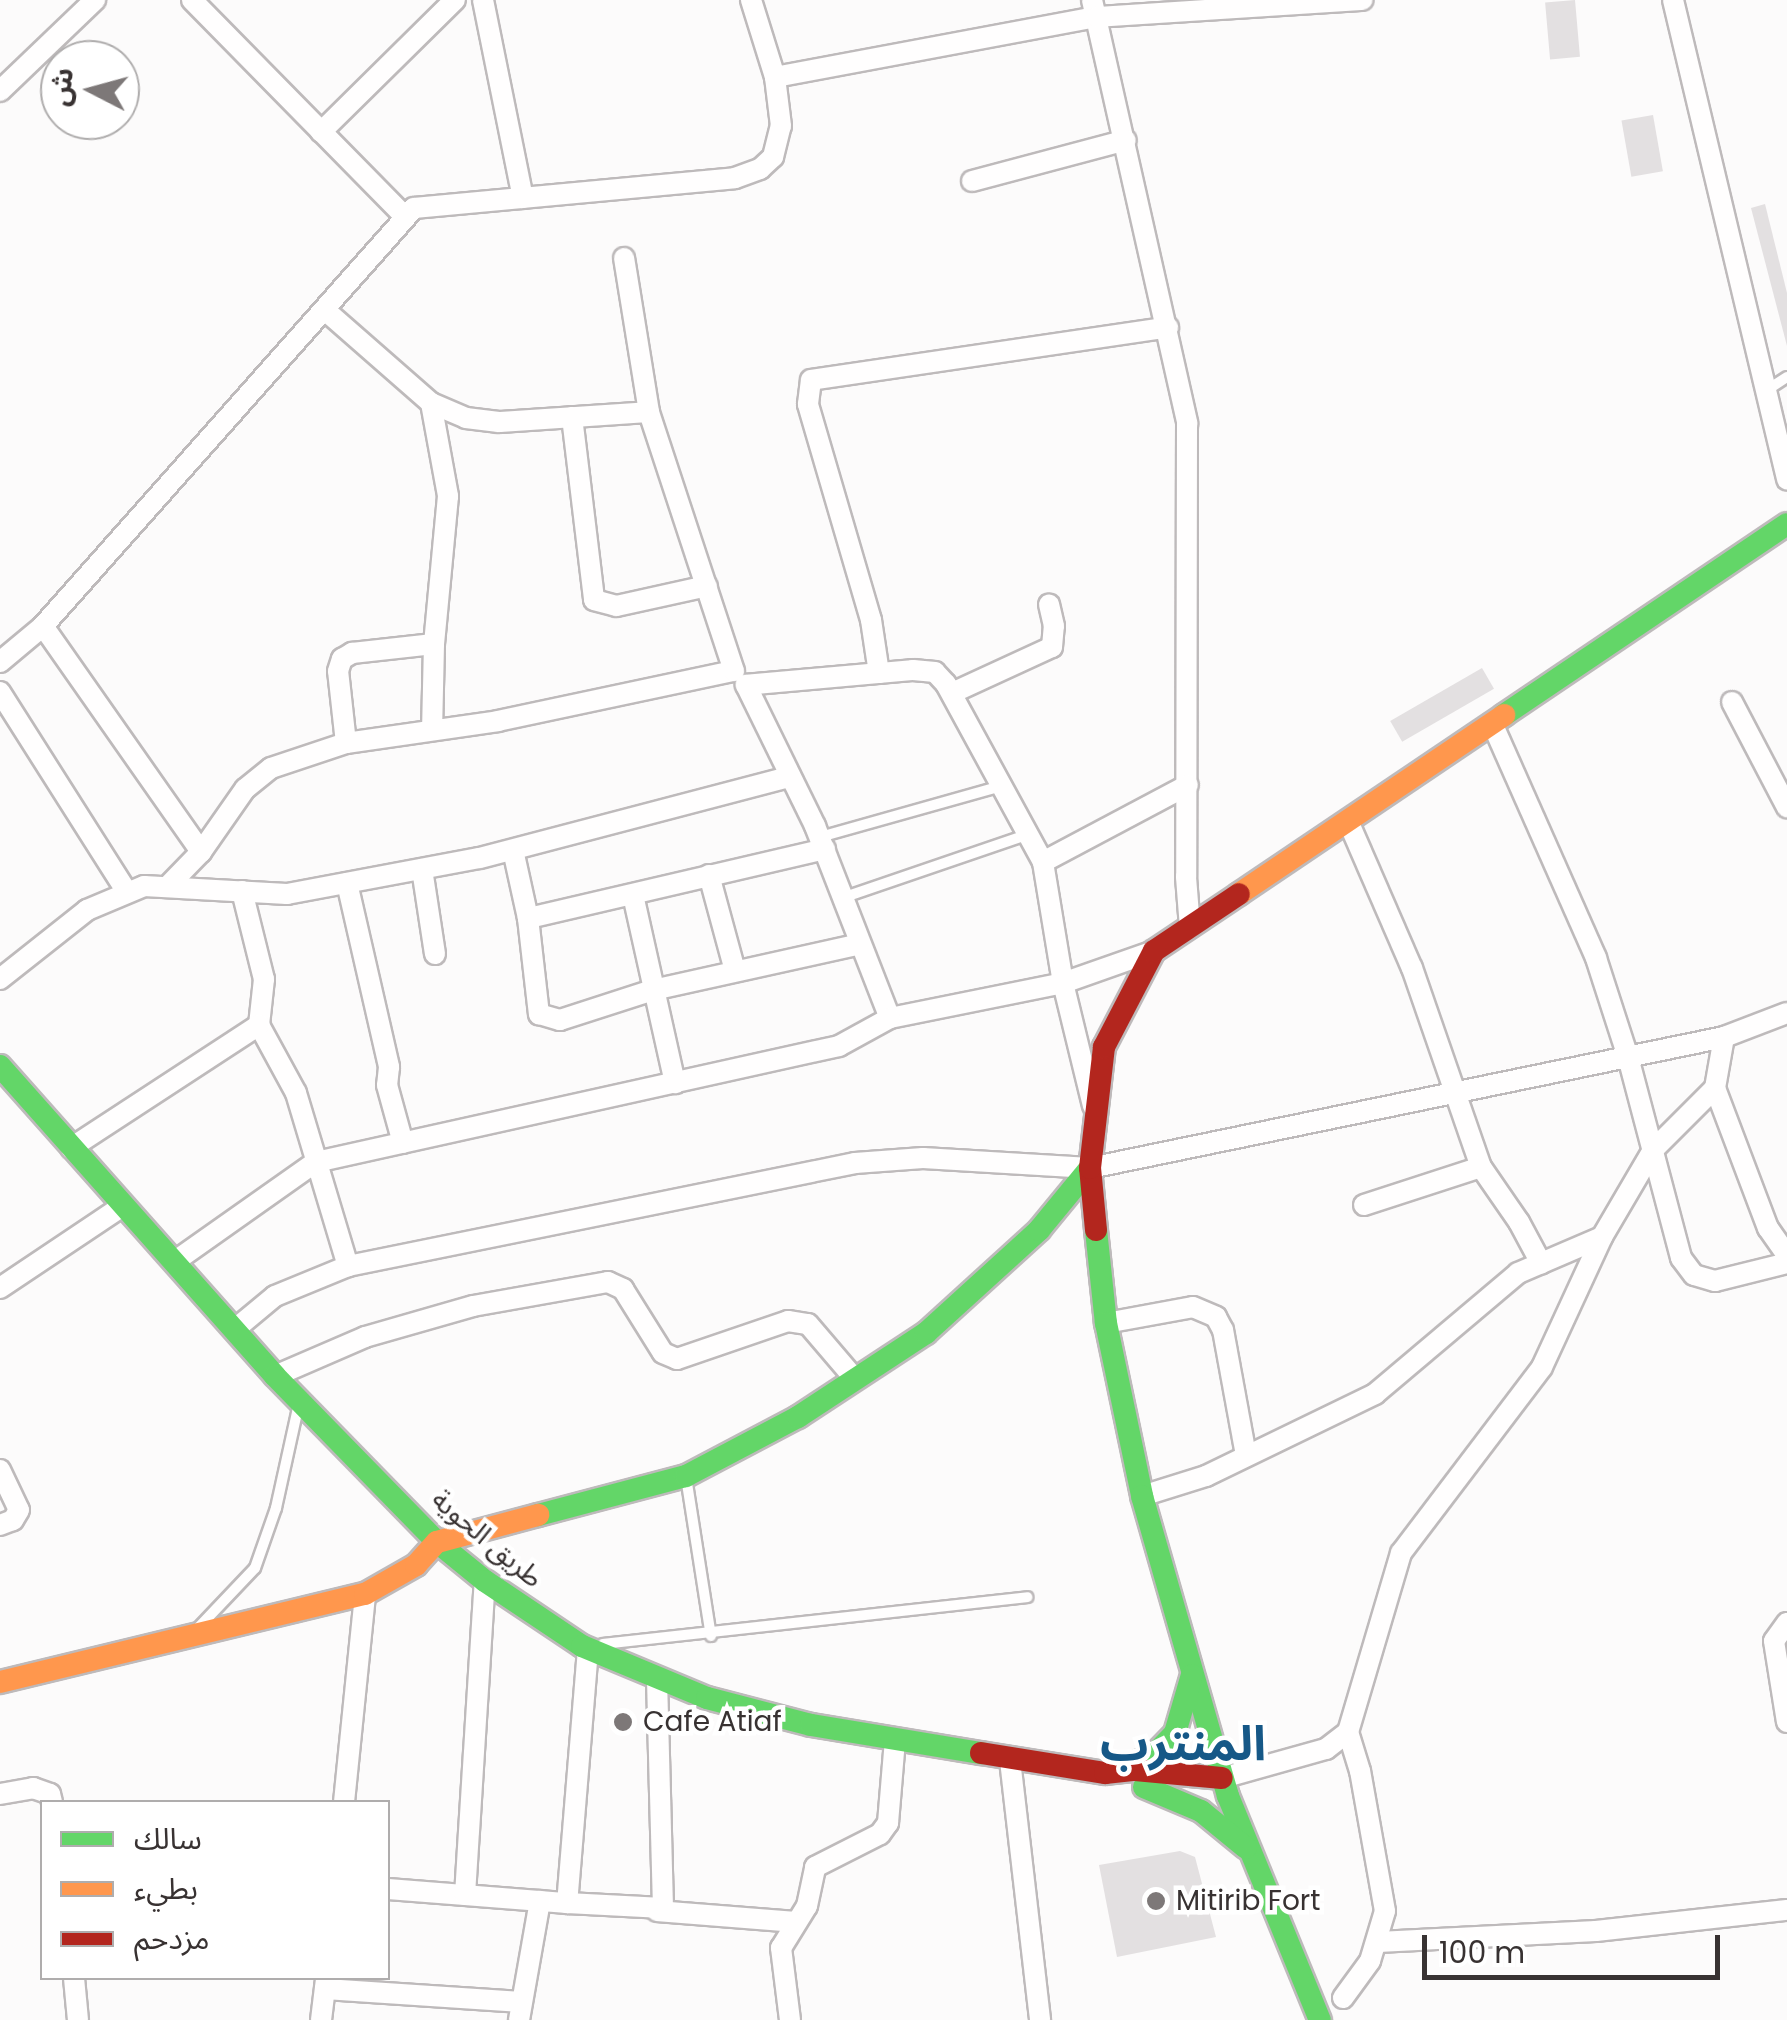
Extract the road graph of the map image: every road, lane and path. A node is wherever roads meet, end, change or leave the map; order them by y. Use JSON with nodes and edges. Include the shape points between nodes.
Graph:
{"nodes":[{"id":1,"x":95,"y":0,"type":"edge"},
{"id":2,"x":192,"y":0,"type":"edge"},
{"id":3,"x":455,"y":0,"type":"edge"},
{"id":4,"x":483,"y":0,"type":"edge"},
{"id":5,"x":751,"y":0,"type":"edge"},
{"id":6,"x":1362,"y":0,"type":"edge"},
{"id":7,"x":1673,"y":0,"type":"edge"},
{"id":8,"x":1321,"y":2,"type":"edge"},
{"id":9,"x":1094,"y":8,"type":"edge"},
{"id":10,"x":775,"y":77,"type":"junction"},
{"id":11,"x":0,"y":90,"type":"edge"},
{"id":12,"x":321,"y":132,"type":"junction"},
{"id":13,"x":1126,"y":140,"type":"junction"},
{"id":14,"x":972,"y":181,"type":"dead end"},
{"id":15,"x":524,"y":198,"type":"junction"},
{"id":16,"x":404,"y":216,"type":"junction"},
{"id":17,"x":624,"y":258,"type":"dead end"},
{"id":18,"x":326,"y":312,"type":"junction"},
{"id":19,"x":1168,"y":327,"type":"junction"},
{"id":20,"x":1787,"y":377,"type":"edge"},
{"id":21,"x":1766,"y":390,"type":"junction"},
{"id":22,"x":431,"y":403,"type":"junction"},
{"id":23,"x":650,"y":412,"type":"junction"},
{"id":24,"x":572,"y":417,"type":"junction"},
{"id":25,"x":1787,"y":480,"type":"edge"},
{"id":26,"x":1787,"y":524,"type":"edge"},
{"id":27,"x":706,"y":586,"type":"junction"},
{"id":28,"x":1050,"y":605,"type":"dead end"},
{"id":29,"x":43,"y":626,"type":"junction"},
{"id":30,"x":434,"y":644,"type":"junction"},
{"id":31,"x":0,"y":662,"type":"edge"},
{"id":32,"x":880,"y":673,"type":"junction"},
{"id":33,"x":741,"y":678,"type":"junction"},
{"id":34,"x":0,"y":692,"type":"edge"},
{"id":35,"x":952,"y":693,"type":"junction"},
{"id":36,"x":1732,"y":702,"type":"dead end"},
{"id":37,"x":1492,"y":724,"type":"junction"},
{"id":38,"x":432,"y":730,"type":"junction"},
{"id":39,"x":346,"y":742,"type":"junction"},
{"id":40,"x":789,"y":777,"type":"junction"},
{"id":41,"x":1188,"y":785,"type":"junction"},
{"id":42,"x":1002,"y":786,"type":"junction"},
{"id":43,"x":1787,"y":807,"type":"edge"},
{"id":44,"x":1348,"y":821,"type":"junction"},
{"id":45,"x":1026,"y":835,"type":"junction"},
{"id":46,"x":822,"y":843,"type":"junction"},
{"id":47,"x":513,"y":850,"type":"junction"},
{"id":48,"x":200,"y":852,"type":"junction"},
{"id":49,"x":1042,"y":862,"type":"junction"},
{"id":50,"x":422,"y":869,"type":"junction"},
{"id":51,"x":709,"y":876,"type":"junction"},
{"id":52,"x":347,"y":882,"type":"junction"},
{"id":53,"x":168,"y":886,"type":"junction"},
{"id":54,"x":242,"y":891,"type":"junction"},
{"id":55,"x":127,"y":892,"type":"junction"},
{"id":56,"x":634,"y":895,"type":"junction"},
{"id":57,"x":841,"y":898,"type":"junction"},
{"id":58,"x":528,"y":918,"type":"junction"},
{"id":59,"x":1190,"y":928,"type":"junction"},
{"id":60,"x":860,"y":944,"type":"junction"},
{"id":61,"x":1154,"y":951,"type":"junction"},
{"id":62,"x":435,"y":954,"type":"dead end"},
{"id":63,"x":735,"y":972,"type":"junction"},
{"id":64,"x":0,"y":978,"type":"edge"},
{"id":65,"x":1063,"y":982,"type":"junction"},
{"id":66,"x":653,"y":990,"type":"junction"},
{"id":67,"x":1787,"y":1013,"type":"edge"},
{"id":68,"x":890,"y":1018,"type":"junction"},
{"id":69,"x":259,"y":1025,"type":"junction"},
{"id":70,"x":1724,"y":1038,"type":"junction"},
{"id":71,"x":1628,"y":1056,"type":"junction"},
{"id":72,"x":0,"y":1066,"type":"edge"},
{"id":73,"x":675,"y":1082,"type":"junction"},
{"id":74,"x":1715,"y":1088,"type":"junction"},
{"id":75,"x":1452,"y":1091,"type":"junction"},
{"id":76,"x":1094,"y":1113,"type":"junction"},
{"id":77,"x":403,"y":1143,"type":"junction"},
{"id":78,"x":71,"y":1148,"type":"junction"},
{"id":79,"x":1654,"y":1150,"type":"junction"},
{"id":80,"x":316,"y":1162,"type":"junction"},
{"id":81,"x":1481,"y":1167,"type":"junction"},
{"id":82,"x":1090,"y":1168,"type":"junction"},
{"id":83,"x":1364,"y":1205,"type":"dead end"},
{"id":84,"x":124,"y":1206,"type":"junction"},
{"id":85,"x":1602,"y":1236,"type":"junction"},
{"id":86,"x":1787,"y":1259,"type":"edge"},
{"id":87,"x":174,"y":1262,"type":"junction"},
{"id":88,"x":1541,"y":1263,"type":"junction"},
{"id":89,"x":348,"y":1266,"type":"junction"},
{"id":90,"x":0,"y":1288,"type":"edge"},
{"id":91,"x":1106,"y":1324,"type":"junction"},
{"id":92,"x":234,"y":1330,"type":"junction"},
{"id":93,"x":276,"y":1376,"type":"junction"},
{"id":94,"x":855,"y":1379,"type":"junction"},
{"id":95,"x":300,"y":1402,"type":"junction"},
{"id":96,"x":1246,"y":1455,"type":"junction"},
{"id":97,"x":0,"y":1470,"type":"edge"},
{"id":98,"x":686,"y":1476,"type":"junction"},
{"id":99,"x":1142,"y":1496,"type":"junction"},
{"id":100,"x":0,"y":1524,"type":"edge"},
{"id":101,"x":438,"y":1542,"type":"junction"},
{"id":102,"x":485,"y":1582,"type":"junction"},
{"id":103,"x":366,"y":1594,"type":"junction"},
{"id":104,"x":1028,"y":1597,"type":"dead end"},
{"id":105,"x":1787,"y":1623,"type":"edge"},
{"id":106,"x":711,"y":1636,"type":"junction"},
{"id":107,"x":188,"y":1639,"type":"junction"},
{"id":108,"x":585,"y":1647,"type":"junction"},
{"id":109,"x":1192,"y":1673,"type":"junction"},
{"id":110,"x":657,"y":1680,"type":"junction"},
{"id":111,"x":0,"y":1682,"type":"edge"},
{"id":112,"x":1787,"y":1722,"type":"edge"},
{"id":113,"x":1348,"y":1732,"type":"junction"},
{"id":114,"x":896,"y":1739,"type":"junction"},
{"id":115,"x":1010,"y":1760,"type":"junction"},
{"id":116,"x":1112,"y":1772,"type":"junction"},
{"id":117,"x":1144,"y":1787,"type":"junction"},
{"id":118,"x":1225,"y":1787,"type":"junction"},
{"id":119,"x":0,"y":1794,"type":"edge"},
{"id":120,"x":52,"y":1800,"type":"edge"},
{"id":121,"x":344,"y":1800,"type":"edge"},
{"id":122,"x":1251,"y":1852,"type":"junction"},
{"id":123,"x":390,"y":1889,"type":"edge"},
{"id":124,"x":465,"y":1895,"type":"junction"},
{"id":125,"x":540,"y":1900,"type":"junction"},
{"id":126,"x":566,"y":1903,"type":"junction"},
{"id":127,"x":1787,"y":1910,"type":"edge"},
{"id":128,"x":657,"y":1911,"type":"junction"},
{"id":129,"x":796,"y":1922,"type":"junction"},
{"id":130,"x":1378,"y":1942,"type":"junction"},
{"id":131,"x":74,"y":1980,"type":"edge"},
{"id":132,"x":325,"y":1983,"type":"edge"},
{"id":133,"x":1343,"y":1998,"type":"dead end"},
{"id":134,"x":521,"y":2011,"type":"edge"},
{"id":135,"x":78,"y":2020,"type":"edge"},
{"id":136,"x":321,"y":2020,"type":"edge"},
{"id":137,"x":790,"y":2020,"type":"edge"},
{"id":138,"x":1040,"y":2020,"type":"edge"},
{"id":139,"x":1320,"y":2020,"type":"edge"}],
"edges":[{"from":1,"to":11,"type":"street"},
{"from":2,"to":12,"type":"street"},
{"from":3,"to":12,"type":"street"},
{"from":4,"to":15,"type":"street"},
{"from":5,"to":10,"type":"street"},
{"from":6,"to":8,"type":"street"},
{"from":7,"to":21,"type":"street"},
{"from":8,"to":9,"type":"street"},
{"from":9,"to":10,"type":"street"},
{"from":9,"to":13,"type":"street"},
{"from":10,"to":15,"type":"street","via":[[778,146],[760,169],[735,178]]},
{"from":12,"to":16,"type":"street"},
{"from":13,"to":14,"type":"street"},
{"from":13,"to":19,"type":"street"},
{"from":15,"to":16,"type":"street","via":[[414,208]]},
{"from":16,"to":18,"type":"street"},
{"from":17,"to":23,"type":"street"},
{"from":18,"to":22,"type":"street"},
{"from":18,"to":29,"type":"street"},
{"from":19,"to":32,"type":"street","via":[[811,380],[808,404],[872,620]]},
{"from":19,"to":41,"type":"street","via":[[1187,423]]},
{"from":20,"to":21,"type":"lane"},
{"from":21,"to":25,"type":"street"},
{"from":22,"to":24,"type":"street","via":[[498,422]]},
{"from":22,"to":30,"type":"street","via":[[448,496]]},
{"from":23,"to":24,"type":"street"},
{"from":23,"to":27,"type":"street"},
{"from":24,"to":27,"type":"street","via":[[594,600],[616,606]]},
{"from":26,"to":37,"type":"street"},
{"from":27,"to":33,"type":"street"},
{"from":28,"to":35,"type":"street","via":[[1052,647]]},
{"from":29,"to":31,"type":"street"},
{"from":29,"to":48,"type":"street"},
{"from":30,"to":38,"type":"street"},
{"from":30,"to":39,"type":"street","via":[[342,659]]},
{"from":32,"to":33,"type":"street"},
{"from":32,"to":35,"type":"street","via":[[935,672]]},
{"from":33,"to":38,"type":"street"},
{"from":33,"to":40,"type":"street"},
{"from":34,"to":55,"type":"street"},
{"from":35,"to":42,"type":"street"},
{"from":36,"to":43,"type":"street"},
{"from":37,"to":44,"type":"street"},
{"from":37,"to":71,"type":"street","via":[[1596,958]]},
{"from":38,"to":39,"type":"street"},
{"from":39,"to":48,"type":"street","via":[[270,768],[245,790]]},
{"from":40,"to":46,"type":"street"},
{"from":40,"to":47,"type":"street"},
{"from":41,"to":49,"type":"street"},
{"from":41,"to":59,"type":"street"},
{"from":42,"to":45,"type":"street"},
{"from":42,"to":46,"type":"lane"},
{"from":44,"to":59,"type":"street"},
{"from":44,"to":75,"type":"street","via":[[1412,968]]},
{"from":45,"to":49,"type":"street"},
{"from":45,"to":57,"type":"lane"},
{"from":46,"to":51,"type":"street"},
{"from":46,"to":57,"type":"street"},
{"from":47,"to":50,"type":"street"},
{"from":47,"to":58,"type":"street"},
{"from":48,"to":53,"type":"street"},
{"from":49,"to":65,"type":"street"},
{"from":50,"to":52,"type":"street"},
{"from":50,"to":62,"type":"street"},
{"from":51,"to":56,"type":"street"},
{"from":51,"to":63,"type":"street"},
{"from":52,"to":54,"type":"street","via":[[287,894]]},
{"from":52,"to":77,"type":"street"},
{"from":53,"to":54,"type":"street"},
{"from":53,"to":55,"type":"street"},
{"from":54,"to":69,"type":"street","via":[[264,980]]},
{"from":55,"to":64,"type":"street","via":[[86,910]]},
{"from":56,"to":58,"type":"street"},
{"from":56,"to":66,"type":"street"},
{"from":57,"to":60,"type":"street"},
{"from":58,"to":66,"type":"street","via":[[540,1014],[560,1020]]},
{"from":59,"to":61,"type":"street"},
{"from":60,"to":63,"type":"street"},
{"from":60,"to":68,"type":"street"},
{"from":61,"to":65,"type":"street"},
{"from":61,"to":76,"type":"street","via":[[1104,1047]]},
{"from":63,"to":66,"type":"street"},
{"from":65,"to":68,"type":"street"},
{"from":65,"to":76,"type":"street"},
{"from":66,"to":73,"type":"street"},
{"from":67,"to":70,"type":"street"},
{"from":68,"to":73,"type":"street","via":[[839,1046]]},
{"from":69,"to":78,"type":"street"},
{"from":69,"to":80,"type":"street","via":[[296,1092]]},
{"from":70,"to":71,"type":"street"},
{"from":70,"to":74,"type":"street"},
{"from":71,"to":75,"type":"street"},
{"from":71,"to":79,"type":"street"},
{"from":72,"to":78,"type":"street","name":"طريق الحوية"},
{"from":73,"to":77,"type":"street"},
{"from":74,"to":79,"type":"street"},
{"from":74,"to":86,"type":"street","via":[[1768,1228]]},
{"from":75,"to":81,"type":"street"},
{"from":75,"to":82,"type":"street"},
{"from":76,"to":82,"type":"street"},
{"from":77,"to":80,"type":"street"},
{"from":78,"to":84,"type":"street","name":"طريق الحوية"},
{"from":79,"to":85,"type":"street"},
{"from":79,"to":86,"type":"street","via":[[1681,1258],[1694,1275],[1715,1281]]},
{"from":80,"to":87,"type":"street"},
{"from":80,"to":89,"type":"street"},
{"from":81,"to":83,"type":"street"},
{"from":81,"to":88,"type":"street"},
{"from":82,"to":89,"type":"street","via":[[923,1158],[856,1163]]},
{"from":82,"to":91,"type":"street"},
{"from":82,"to":94,"type":"street","via":[[982,1286]]},
{"from":84,"to":87,"type":"street","name":"طريق الحوية"},
{"from":84,"to":90,"type":"street"},
{"from":85,"to":88,"type":"street"},
{"from":85,"to":113,"type":"street","via":[[1542,1368],[1401,1554]]},
{"from":87,"to":92,"type":"street","name":"طريق الحوية"},
{"from":88,"to":96,"type":"street","via":[[1518,1273],[1375,1394]]},
{"from":89,"to":92,"type":"street","via":[[276,1296]]},
{"from":91,"to":96,"type":"street","via":[[1193,1307],[1216,1317]]},
{"from":91,"to":99,"type":"street"},
{"from":92,"to":93,"type":"street","name":"طريق الحوية"},
{"from":93,"to":94,"type":"street","via":[[365,1337],[473,1306],[608,1282],[623,1289],[663,1352],[677,1359],[788,1321],[808,1324]]},
{"from":93,"to":95,"type":"street","name":"طريق الحوية"},
{"from":94,"to":98,"type":"street"},
{"from":95,"to":101,"type":"street","name":"طريق الحوية"},
{"from":95,"to":107,"type":"lane","via":[[255,1568]]},
{"from":96,"to":99,"type":"street"},
{"from":97,"to":100,"type":"street","via":[[19,1510]]},
{"from":98,"to":101,"type":"street"},
{"from":98,"to":106,"type":"lane"},
{"from":99,"to":109,"type":"street"},
{"from":101,"to":102,"type":"street","name":"طريق الحوية"},
{"from":101,"to":103,"type":"street","via":[[404,1574]]},
{"from":102,"to":108,"type":"street","name":"طريق الحوية"},
{"from":102,"to":124,"type":"street"},
{"from":103,"to":107,"type":"street"},
{"from":103,"to":121,"type":"street"},
{"from":104,"to":106,"type":"lane"},
{"from":105,"to":112,"type":"street","via":[[1774,1641]]},
{"from":106,"to":108,"type":"lane"},
{"from":107,"to":111,"type":"street"},
{"from":108,"to":110,"type":"street","name":"طريق الحوية"},
{"from":108,"to":126,"type":"street"},
{"from":109,"to":116,"type":"street","via":[[1175,1733],[1154,1754]]},
{"from":109,"to":118,"type":"street"},
{"from":110,"to":114,"type":"street","name":"طريق الحوية","via":[[758,1713]]},
{"from":110,"to":128,"type":"street","via":[[663,1908]]},
{"from":113,"to":118,"type":"street","via":[[1326,1748]]},
{"from":113,"to":130,"type":"street","via":[[1384,1911]]},
{"from":114,"to":115,"type":"street","name":"طريق الحوية"},
{"from":114,"to":129,"type":"street","via":[[888,1823],[880,1834],[816,1868]]},
{"from":115,"to":116,"type":"street","name":"طريق الحوية"},
{"from":115,"to":138,"type":"street"},
{"from":116,"to":117,"type":"street","name":"طريق الحوية"},
{"from":116,"to":118,"type":"street","name":"طريق الحوية"},
{"from":117,"to":118,"type":"street","name":"طريق الحوية"},
{"from":117,"to":122,"type":"street","via":[[1202,1812]]},
{"from":118,"to":122,"type":"street"},
{"from":119,"to":120,"type":"street","via":[[33,1788]]},
{"from":122,"to":139,"type":"street"},
{"from":123,"to":124,"type":"street"},
{"from":124,"to":125,"type":"street"},
{"from":125,"to":126,"type":"street"},
{"from":125,"to":134,"type":"street"},
{"from":126,"to":128,"type":"street"},
{"from":127,"to":130,"type":"street","via":[[1596,1931]]},
{"from":128,"to":129,"type":"street"},
{"from":129,"to":137,"type":"street","via":[[782,1948]]},
{"from":130,"to":133,"type":"street"},
{"from":131,"to":135,"type":"street"},
{"from":132,"to":134,"type":"street"},
{"from":132,"to":136,"type":"street"}]}
